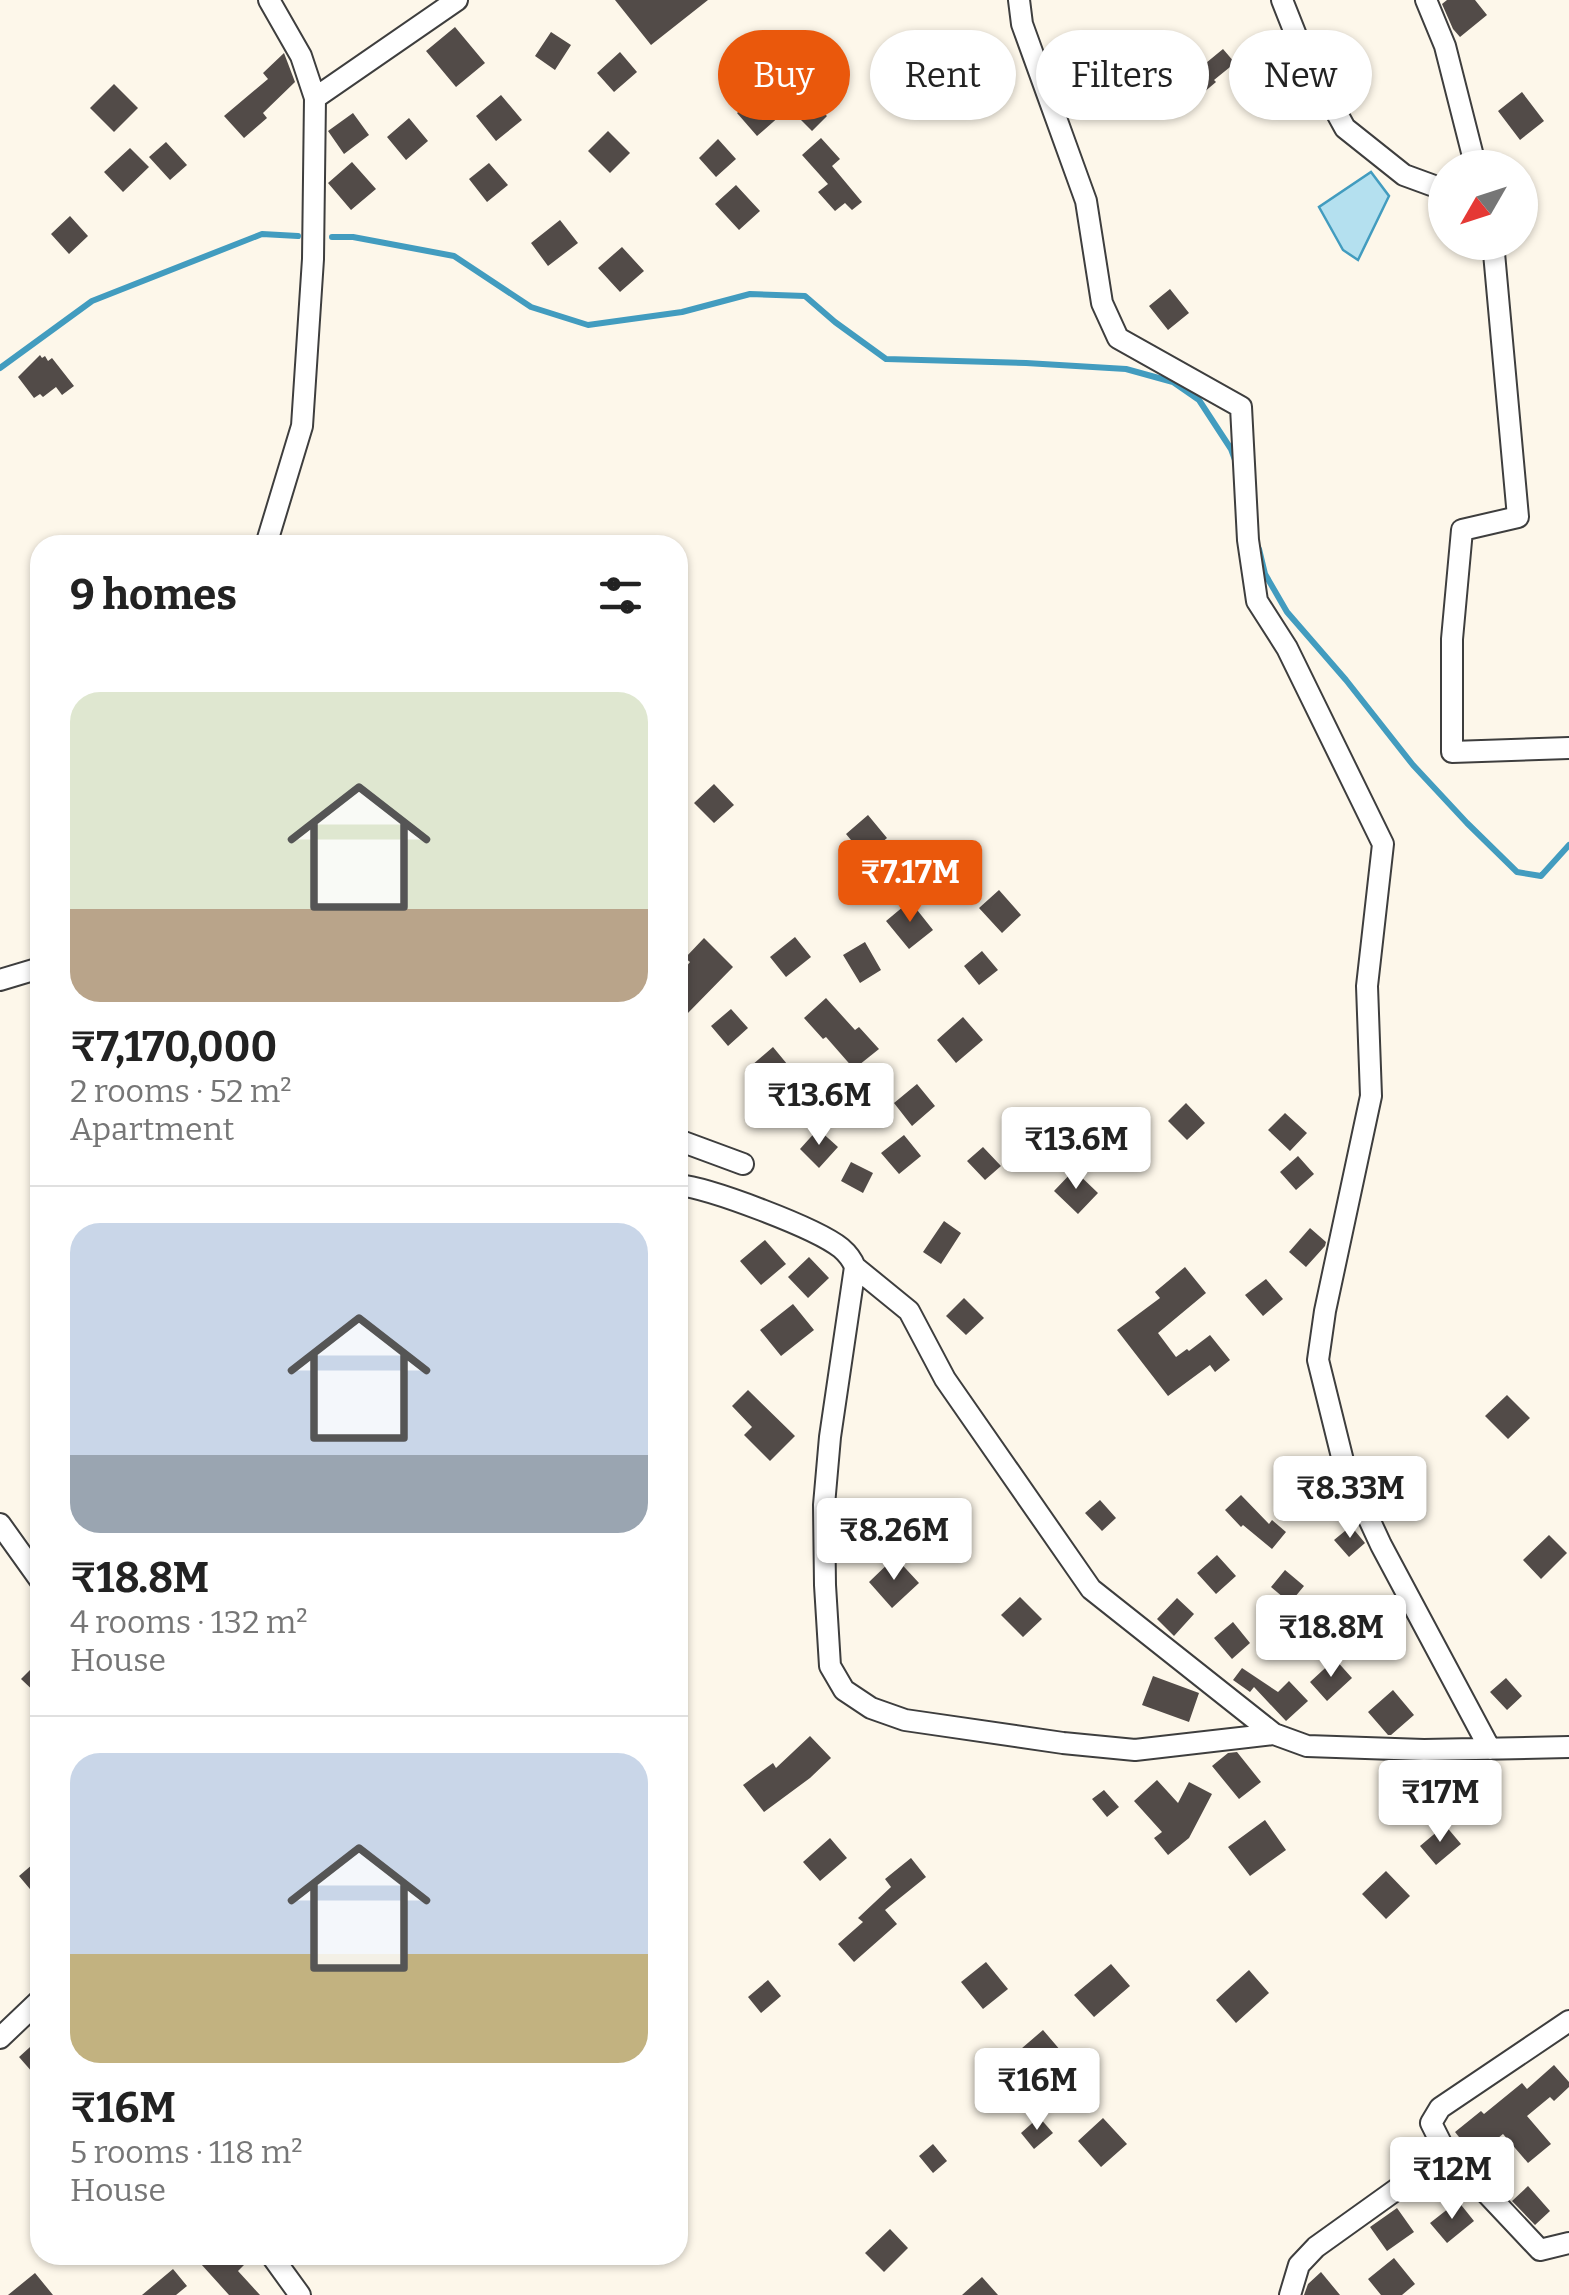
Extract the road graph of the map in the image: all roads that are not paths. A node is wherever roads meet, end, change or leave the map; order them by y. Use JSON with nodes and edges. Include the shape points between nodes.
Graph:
{"nodes":[{"id":1,"x":269,"y":0,"type":"edge"},
{"id":2,"x":457,"y":0,"type":"edge"},
{"id":3,"x":1020,"y":0,"type":"edge"},
{"id":4,"x":1282,"y":0,"type":"edge"},
{"id":5,"x":1426,"y":0,"type":"edge"},
{"id":6,"x":315,"y":98,"type":"junction"},
{"id":7,"x":1472,"y":150,"type":"edge"},
{"id":8,"x":1428,"y":184,"type":"edge"},
{"id":9,"x":1494,"y":260,"type":"edge"},
{"id":10,"x":269,"y":535,"type":"edge"},
{"id":11,"x":1569,"y":748,"type":"edge"},
{"id":12,"x":30,"y":971,"type":"edge"},
{"id":13,"x":0,"y":980,"type":"edge"},
{"id":14,"x":688,"y":1144,"type":"edge"},
{"id":15,"x":743,"y":1164,"type":"dead end"},
{"id":16,"x":688,"y":1187,"type":"edge"},
{"id":17,"x":855,"y":1267,"type":"junction"},
{"id":18,"x":0,"y":1524,"type":"edge"},
{"id":19,"x":30,"y":1566,"type":"edge"},
{"id":20,"x":1274,"y":1734,"type":"junction"},
{"id":21,"x":1569,"y":1747,"type":"edge"},
{"id":22,"x":1490,"y":1749,"type":"junction"},
{"id":23,"x":30,"y":2010,"type":"edge"},
{"id":24,"x":1569,"y":2020,"type":"edge"},
{"id":25,"x":0,"y":2038,"type":"edge"},
{"id":26,"x":1443,"y":2147,"type":"junction"},
{"id":27,"x":1569,"y":2243,"type":"edge"},
{"id":28,"x":279,"y":2265,"type":"edge"},
{"id":29,"x":300,"y":2295,"type":"edge"},
{"id":30,"x":1290,"y":2295,"type":"edge"}],
"edges":[{"from":1,"to":6,"type":"street","via":[[301,56]]},
{"from":2,"to":6,"type":"street"},
{"from":3,"to":22,"type":"street","via":[[1022,24],[1086,201],[1102,303],[1118,338],[1241,407],[1257,601],[1383,844],[1366,986],[1371,1096],[1318,1360],[1344,1465]]},
{"from":4,"to":8,"type":"street","via":[[1345,128],[1404,175]]},
{"from":5,"to":7,"type":"street","via":[[1446,46]]},
{"from":6,"to":10,"type":"street","via":[[302,426]]},
{"from":9,"to":11,"type":"street","via":[[1518,518],[1462,530],[1452,639],[1452,752]]},
{"from":12,"to":13,"type":"street"},
{"from":14,"to":15,"type":"street"},
{"from":16,"to":17,"type":"street","via":[[808,1230],[840,1247]]},
{"from":17,"to":20,"type":"street","via":[[909,1311],[945,1379],[1091,1589]]},
{"from":17,"to":20,"type":"street","via":[[824,1506],[830,1666],[844,1690],[905,1720],[1063,1743],[1134,1750]]},
{"from":18,"to":19,"type":"street"},
{"from":20,"to":22,"type":"street","via":[[1307,1746]]},
{"from":21,"to":22,"type":"street"},
{"from":23,"to":25,"type":"street"},
{"from":24,"to":26,"type":"street","via":[[1440,2108],[1431,2123]]},
{"from":26,"to":27,"type":"street","via":[[1540,2250]]},
{"from":26,"to":30,"type":"street","via":[[1418,2174],[1316,2247],[1299,2265]]},
{"from":28,"to":29,"type":"street"}]}
